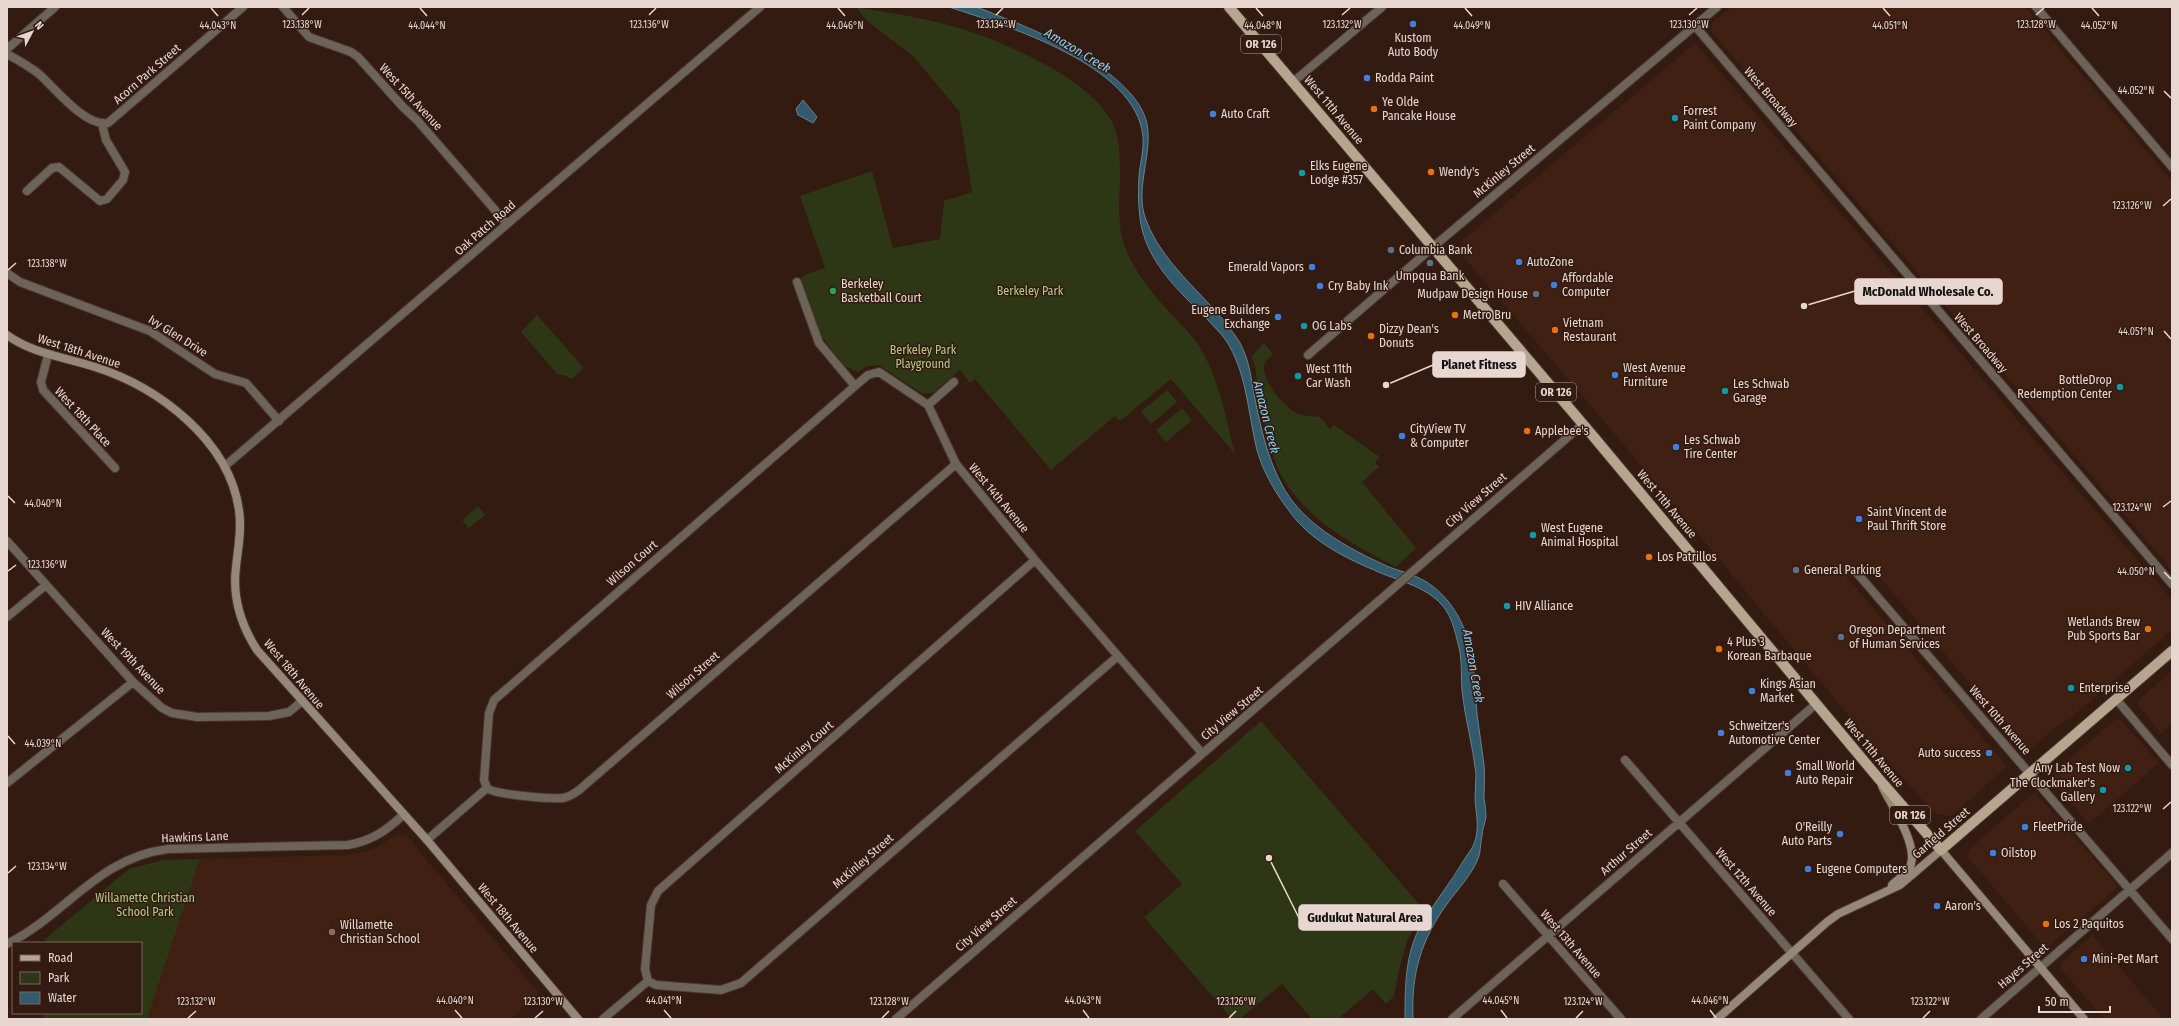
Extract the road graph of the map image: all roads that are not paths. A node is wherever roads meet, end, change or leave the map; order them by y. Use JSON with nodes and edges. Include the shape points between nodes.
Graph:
{"nodes":[{"id":1,"x":55,"y":7,"type":"edge"},
{"id":2,"x":243,"y":7,"type":"edge"},
{"id":3,"x":283,"y":7,"type":"edge"},
{"id":4,"x":760,"y":7,"type":"edge"},
{"id":5,"x":1229,"y":7,"type":"edge"},
{"id":6,"x":1382,"y":7,"type":"edge"},
{"id":7,"x":1717,"y":7,"type":"edge"},
{"id":8,"x":2036,"y":7,"type":"edge"},
{"id":9,"x":1695,"y":26,"type":"junction"},
{"id":10,"x":7,"y":49,"type":"edge"},
{"id":11,"x":7,"y":54,"type":"edge"},
{"id":12,"x":1293,"y":82,"type":"junction"},
{"id":13,"x":102,"y":124,"type":"junction"},
{"id":14,"x":2172,"y":167,"type":"edge"},
{"id":15,"x":27,"y":191,"type":"dead end"},
{"id":16,"x":507,"y":224,"type":"junction"},
{"id":17,"x":1433,"y":247,"type":"junction"},
{"id":18,"x":7,"y":273,"type":"edge"},
{"id":19,"x":797,"y":282,"type":"dead end"},
{"id":20,"x":7,"y":335,"type":"edge"},
{"id":21,"x":48,"y":355,"type":"junction"},
{"id":22,"x":1308,"y":355,"type":"dead end"},
{"id":23,"x":954,"y":382,"type":"dead end"},
{"id":24,"x":855,"y":386,"type":"junction"},
{"id":25,"x":928,"y":404,"type":"junction"},
{"id":26,"x":279,"y":421,"type":"junction"},
{"id":27,"x":1583,"y":424,"type":"junction"},
{"id":28,"x":956,"y":464,"type":"junction"},
{"id":29,"x":225,"y":466,"type":"junction"},
{"id":30,"x":115,"y":468,"type":"dead end"},
{"id":31,"x":7,"y":541,"type":"edge"},
{"id":32,"x":1035,"y":560,"type":"junction"},
{"id":33,"x":1857,"y":573,"type":"dead end"},
{"id":34,"x":2172,"y":584,"type":"edge"},
{"id":35,"x":46,"y":585,"type":"junction"},
{"id":36,"x":7,"y":617,"type":"edge"},
{"id":37,"x":2172,"y":651,"type":"edge"},
{"id":38,"x":1118,"y":656,"type":"junction"},
{"id":39,"x":134,"y":682,"type":"junction"},
{"id":40,"x":2116,"y":699,"type":"junction"},
{"id":41,"x":301,"y":702,"type":"junction"},
{"id":42,"x":1816,"y":704,"type":"junction"},
{"id":43,"x":1202,"y":753,"type":"junction"},
{"id":44,"x":1625,"y":760,"type":"dead end"},
{"id":45,"x":2172,"y":764,"type":"edge"},
{"id":46,"x":2029,"y":773,"type":"junction"},
{"id":47,"x":1879,"y":779,"type":"junction"},
{"id":48,"x":7,"y":783,"type":"edge"},
{"id":49,"x":487,"y":788,"type":"junction"},
{"id":50,"x":403,"y":815,"type":"junction"},
{"id":51,"x":1679,"y":822,"type":"junction"},
{"id":52,"x":427,"y":840,"type":"junction"},
{"id":53,"x":1941,"y":850,"type":"junction"},
{"id":54,"x":2172,"y":853,"type":"edge"},
{"id":55,"x":1503,"y":884,"type":"dead end"},
{"id":56,"x":2130,"y":890,"type":"junction"},
{"id":57,"x":1881,"y":895,"type":"junction"},
{"id":58,"x":1548,"y":936,"type":"junction"},
{"id":59,"x":2172,"y":939,"type":"edge"},
{"id":60,"x":7,"y":944,"type":"edge"},
{"id":61,"x":1792,"y":953,"type":"junction"},
{"id":62,"x":2041,"y":967,"type":"junction"},
{"id":63,"x":648,"y":981,"type":"junction"},
{"id":64,"x":578,"y":1019,"type":"edge"},
{"id":65,"x":603,"y":1019,"type":"edge"},
{"id":66,"x":896,"y":1019,"type":"edge"},
{"id":67,"x":1452,"y":1019,"type":"edge"},
{"id":68,"x":1621,"y":1019,"type":"edge"},
{"id":69,"x":1717,"y":1019,"type":"edge"},
{"id":70,"x":1849,"y":1019,"type":"edge"},
{"id":71,"x":1981,"y":1019,"type":"edge"},
{"id":72,"x":2084,"y":1019,"type":"edge"}],
"edges":[{"from":1,"to":10,"type":"street"},
{"from":2,"to":13,"type":"street","name":"Acorn Park Street","via":[[117,117]]},
{"from":3,"to":16,"type":"street","name":"West 15th Avenue","via":[[309,37],[358,57]]},
{"from":4,"to":16,"type":"street","name":"Oak Patch Road"},
{"from":5,"to":12,"type":"main road","name":"West 11th Avenue","number":"OR 126"},
{"from":6,"to":12,"type":"street"},
{"from":7,"to":9,"type":"street","name":"McKinley Street"},
{"from":8,"to":14,"type":"street"},
{"from":9,"to":17,"type":"street","name":"McKinley Street"},
{"from":9,"to":34,"type":"street","name":"West Broadway"},
{"from":11,"to":13,"type":"street","via":[[34,70],[84,115]]},
{"from":12,"to":17,"type":"main road","name":"West 11th Avenue","number":"OR 126"},
{"from":13,"to":15,"type":"street","via":[[106,140],[123,166],[125,176],[107,200],[102,202],[62,169],[56,167]]},
{"from":16,"to":26,"type":"street","name":"Oak Patch Road"},
{"from":17,"to":22,"type":"street","name":"McKinley Street"},
{"from":17,"to":27,"type":"main road","name":"West 11th Avenue","number":"OR 126"},
{"from":18,"to":26,"type":"street","name":"Ivy Glen Drive","via":[[20,282],[150,331],[215,374],[246,383]]},
{"from":19,"to":24,"type":"street","via":[[819,343]]},
{"from":20,"to":21,"type":"main road","name":"West 18th Avenue"},
{"from":21,"to":29,"type":"main road","name":"West 18th Avenue","via":[[109,372],[158,398],[191,424]]},
{"from":21,"to":30,"type":"street","name":"West 18th Place","via":[[41,382],[42,390]]},
{"from":23,"to":25,"type":"street"},
{"from":24,"to":25,"type":"street","via":[[868,375],[878,372]]},
{"from":24,"to":49,"type":"street","name":"Wilson Court","via":[[494,700],[489,713],[484,780]]},
{"from":25,"to":28,"type":"street","name":"West 14th Avenue"},
{"from":26,"to":29,"type":"street","name":"Oak Patch Road"},
{"from":27,"to":42,"type":"main road","name":"West 11th Avenue","number":"OR 126"},
{"from":27,"to":43,"type":"street","name":"City View Street"},
{"from":28,"to":32,"type":"street","name":"West 14th Avenue"},
{"from":28,"to":49,"type":"street","name":"Wilson Street","via":[[578,792],[558,798],[498,793]]},
{"from":29,"to":41,"type":"main road","name":"West 18th Avenue","via":[[239,509],[235,585],[240,617],[257,650]]},
{"from":31,"to":35,"type":"street","name":"West 19th Avenue"},
{"from":32,"to":38,"type":"street","name":"West 14th Avenue"},
{"from":32,"to":63,"type":"street","name":"McKinley Court","via":[[658,891],[651,905],[645,969]]},
{"from":33,"to":46,"type":"street","name":"West 10th Avenue"},
{"from":35,"to":36,"type":"street"},
{"from":35,"to":39,"type":"street","name":"West 19th Avenue"},
{"from":37,"to":40,"type":"main road","name":"Garfield Street"},
{"from":38,"to":43,"type":"street","name":"West 14th Avenue"},
{"from":38,"to":63,"type":"street","name":"McKinley Street","via":[[741,984],[721,990],[656,985]]},
{"from":39,"to":41,"type":"street","name":"West 19th Avenue","via":[[162,708],[197,717],[274,716],[289,712]]},
{"from":39,"to":48,"type":"street"},
{"from":40,"to":45,"type":"street"},
{"from":40,"to":46,"type":"main road","name":"Garfield Street"},
{"from":41,"to":50,"type":"main road","name":"West 18th Avenue"},
{"from":42,"to":47,"type":"main road","name":"West 11th Avenue","number":"OR 126"},
{"from":42,"to":51,"type":"street","name":"Arthur Street"},
{"from":43,"to":66,"type":"street","name":"City View Street"},
{"from":44,"to":51,"type":"street","name":"West 12th Avenue"},
{"from":46,"to":53,"type":"main road","name":"Garfield Street"},
{"from":46,"to":56,"type":"street","name":"West 10th Avenue"},
{"from":47,"to":53,"type":"main road","name":"West 11th Avenue","number":"OR 126"},
{"from":47,"to":57,"type":"main road","via":[[1910,842],[1913,856],[1909,870]]},
{"from":49,"to":52,"type":"street"},
{"from":50,"to":52,"type":"main road","name":"West 18th Avenue"},
{"from":50,"to":60,"type":"street","name":"Hawkins Lane","via":[[377,836],[348,845],[168,849],[141,854],[103,873],[28,932]]},
{"from":51,"to":58,"type":"street","name":"Arthur Street"},
{"from":51,"to":61,"type":"street","name":"West 12th Avenue"},
{"from":52,"to":64,"type":"main road","name":"West 18th Avenue"},
{"from":53,"to":57,"type":"main road","name":"Garfield Street","via":[[1900,885]]},
{"from":53,"to":62,"type":"main road","name":"West 11th Avenue"},
{"from":54,"to":56,"type":"street","name":"Hayes Street"},
{"from":55,"to":58,"type":"street","name":"West 13th Avenue"},
{"from":56,"to":59,"type":"street","name":"West 10th Avenue"},
{"from":56,"to":62,"type":"street","name":"Hayes Street"},
{"from":57,"to":61,"type":"main road","name":"Garfield Street","via":[[1838,914]]},
{"from":58,"to":67,"type":"street","name":"Arthur Street"},
{"from":58,"to":68,"type":"street","name":"West 13th Avenue"},
{"from":61,"to":69,"type":"main road","name":"Garfield Street"},
{"from":61,"to":70,"type":"street","name":"West 12th Avenue"},
{"from":62,"to":71,"type":"street","name":"Hayes Street"},
{"from":62,"to":72,"type":"main road","name":"West 11th Avenue"},
{"from":63,"to":65,"type":"street"}]}
